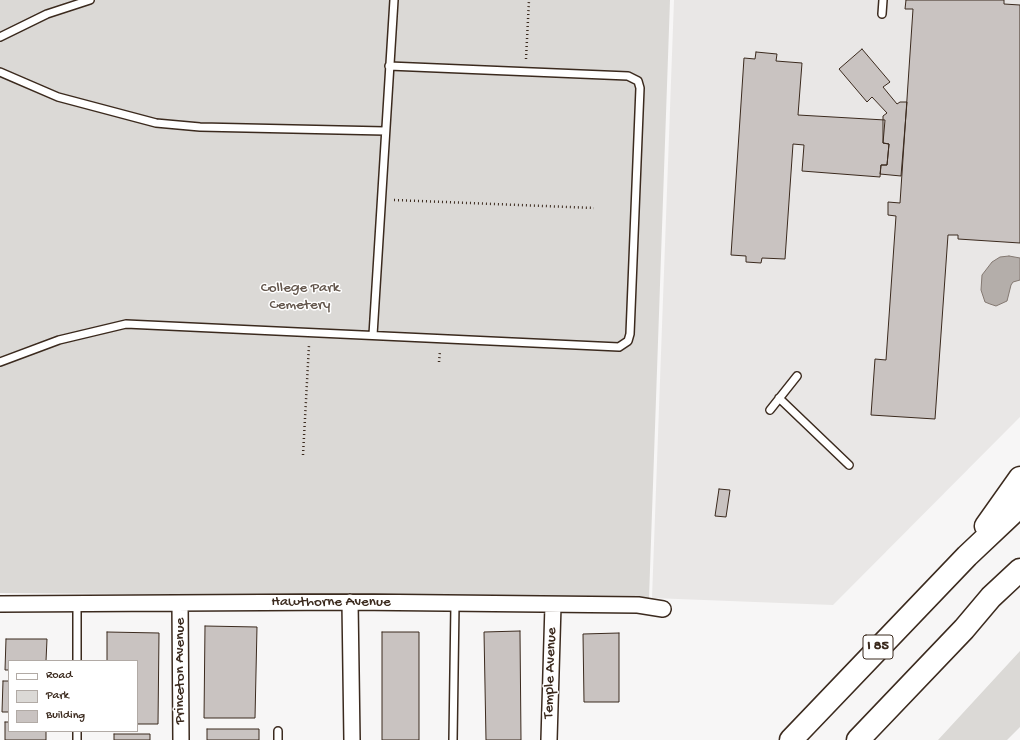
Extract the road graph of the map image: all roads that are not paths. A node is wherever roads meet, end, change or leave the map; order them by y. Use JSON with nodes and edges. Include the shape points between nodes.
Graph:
{"nodes":[{"id":1,"x":90,"y":0,"type":"edge"},
{"id":2,"x":394,"y":0,"type":"edge"},
{"id":3,"x":883,"y":0,"type":"edge"},
{"id":4,"x":882,"y":14,"type":"dead end"},
{"id":5,"x":0,"y":37,"type":"edge"},
{"id":6,"x":390,"y":66,"type":"junction"},
{"id":7,"x":0,"y":72,"type":"edge"},
{"id":8,"x":385,"y":131,"type":"junction"},
{"id":9,"x":373,"y":335,"type":"junction"},
{"id":10,"x":0,"y":362,"type":"edge"},
{"id":11,"x":797,"y":376,"type":"dead end"},
{"id":12,"x":779,"y":398,"type":"junction"},
{"id":13,"x":770,"y":410,"type":"dead end"},
{"id":14,"x":849,"y":465,"type":"dead end"},
{"id":15,"x":1020,"y":478,"type":"edge"},
{"id":16,"x":1020,"y":506,"type":"edge"},
{"id":17,"x":966,"y":556,"type":"junction"},
{"id":18,"x":1020,"y":570,"type":"edge"},
{"id":19,"x":1020,"y":583,"type":"edge"},
{"id":20,"x":991,"y":597,"type":"junction"},
{"id":21,"x":350,"y":602,"type":"junction"},
{"id":22,"x":180,"y":603,"type":"junction"},
{"id":23,"x":0,"y":604,"type":"edge"},
{"id":24,"x":77,"y":604,"type":"junction"},
{"id":25,"x":455,"y":604,"type":"junction"},
{"id":26,"x":553,"y":605,"type":"junction"},
{"id":27,"x":663,"y":608,"type":"dead end"},
{"id":28,"x":77,"y":660,"type":"edge"},
{"id":29,"x":278,"y":731,"type":"dead end"},
{"id":30,"x":181,"y":740,"type":"edge"},
{"id":31,"x":278,"y":740,"type":"edge"},
{"id":32,"x":352,"y":740,"type":"edge"},
{"id":33,"x":453,"y":740,"type":"edge"},
{"id":34,"x":549,"y":740,"type":"edge"},
{"id":35,"x":791,"y":740,"type":"edge"},
{"id":36,"x":858,"y":740,"type":"edge"}],
"edges":[{"from":1,"to":5,"type":"lane","via":[[47,14]]},
{"from":2,"to":6,"type":"lane"},
{"from":3,"to":4,"type":"lane"},
{"from":6,"to":8,"type":"lane"},
{"from":6,"to":9,"type":"lane","via":[[628,76],[638,81],[640,104],[630,334],[628,341],[619,346]]},
{"from":7,"to":8,"type":"lane","via":[[58,97],[156,123],[200,127]]},
{"from":8,"to":9,"type":"lane"},
{"from":9,"to":10,"type":"lane","via":[[126,324],[59,340]]},
{"from":11,"to":12,"type":"lane"},
{"from":12,"to":13,"type":"lane"},
{"from":12,"to":14,"type":"lane"},
{"from":15,"to":17,"type":"highway"},
{"from":16,"to":17,"type":"highway","number":"I 85"},
{"from":17,"to":35,"type":"highway","number":"I 85"},
{"from":18,"to":20,"type":"highway"},
{"from":19,"to":20,"type":"highway"},
{"from":20,"to":36,"type":"highway","via":[[964,629]]},
{"from":21,"to":22,"type":"street","name":"Hawthorne Avenue"},
{"from":21,"to":25,"type":"street","name":"Hawthorne Avenue"},
{"from":21,"to":32,"type":"street"},
{"from":22,"to":24,"type":"street","name":"Hawthorne Avenue"},
{"from":22,"to":30,"type":"street","name":"Princeton Avenue"},
{"from":23,"to":24,"type":"street","name":"Hawthorne Avenue"},
{"from":24,"to":28,"type":"lane"},
{"from":25,"to":26,"type":"street","name":"Hawthorne Avenue"},
{"from":25,"to":33,"type":"lane"},
{"from":26,"to":27,"type":"street","name":"Hawthorne Avenue","via":[[638,605]]},
{"from":26,"to":34,"type":"street","name":"Temple Avenue"},
{"from":29,"to":31,"type":"lane"}]}
